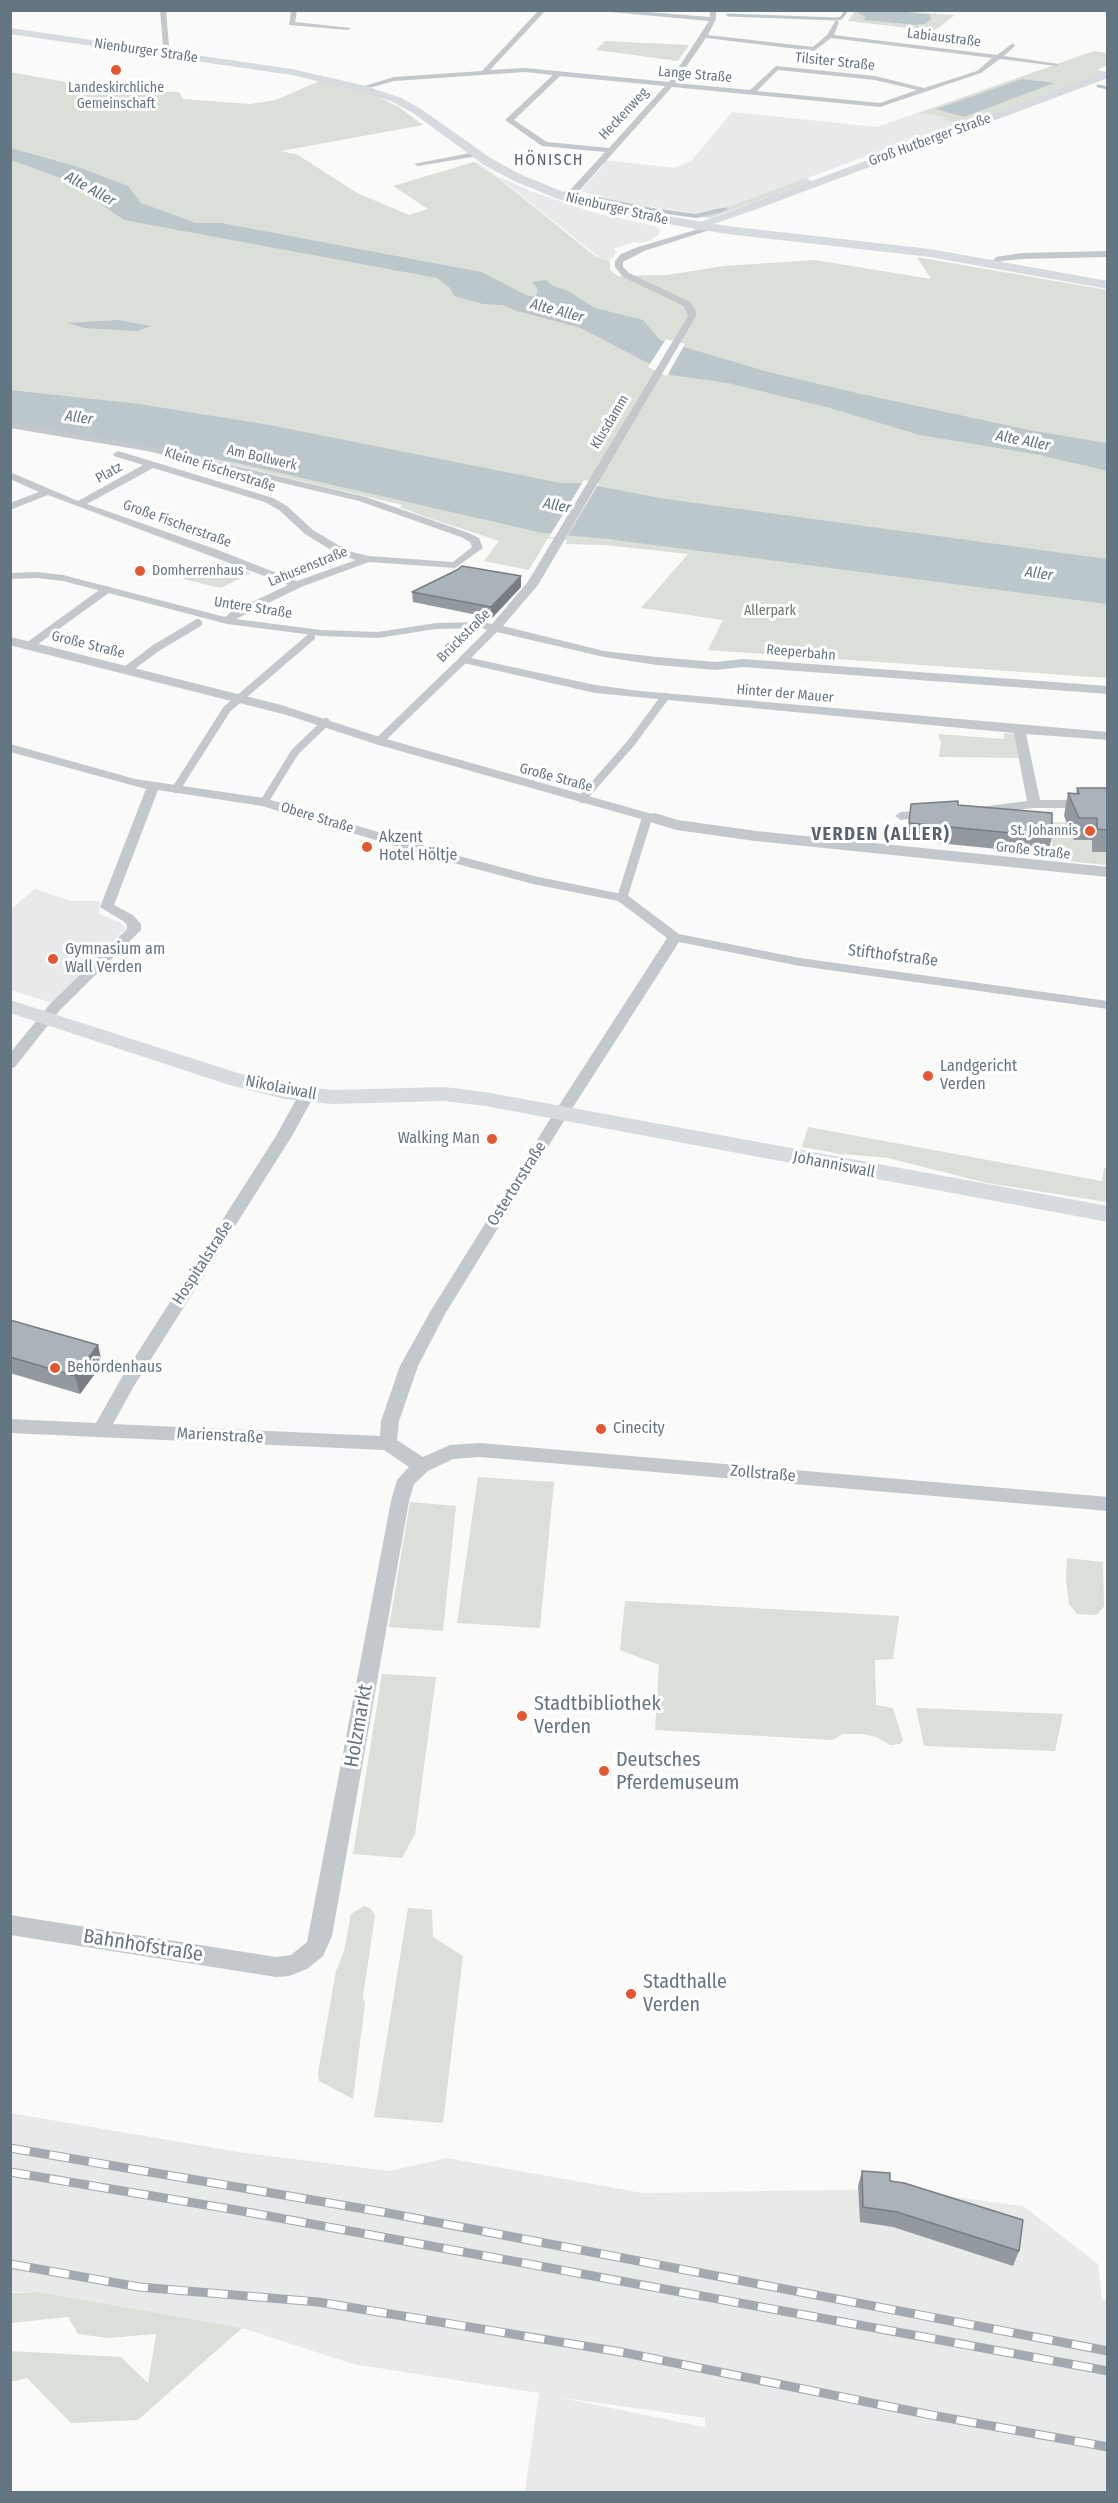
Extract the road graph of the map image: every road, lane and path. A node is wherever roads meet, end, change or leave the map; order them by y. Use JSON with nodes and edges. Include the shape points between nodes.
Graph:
{"nodes":[{"id":1,"x":164,"y":10,"type":"edge"},
{"id":2,"x":294,"y":10,"type":"edge"},
{"id":3,"x":543,"y":10,"type":"edge"},
{"id":4,"x":592,"y":10,"type":"edge"},
{"id":5,"x":713,"y":15,"type":"edge"},
{"id":6,"x":836,"y":22,"type":"dead end"},
{"id":7,"x":348,"y":28,"type":"dead end"},
{"id":8,"x":10,"y":31,"type":"edge"},
{"id":9,"x":704,"y":36,"type":"junction"},
{"id":10,"x":830,"y":36,"type":"junction"},
{"id":11,"x":1013,"y":45,"type":"dead end"},
{"id":12,"x":156,"y":52,"type":"junction"},
{"id":13,"x":999,"y":57,"type":"junction"},
{"id":14,"x":1056,"y":64,"type":"dead end"},
{"id":15,"x":485,"y":72,"type":"junction"},
{"id":16,"x":559,"y":73,"type":"junction"},
{"id":17,"x":1107,"y":74,"type":"edge"},
{"id":18,"x":670,"y":85,"type":"junction"},
{"id":19,"x":362,"y":88,"type":"junction"},
{"id":20,"x":924,"y":90,"type":"junction"},
{"id":21,"x":752,"y":92,"type":"junction"},
{"id":22,"x":610,"y":150,"type":"junction"},
{"id":23,"x":475,"y":154,"type":"junction"},
{"id":24,"x":418,"y":164,"type":"dead end"},
{"id":25,"x":562,"y":196,"type":"junction"},
{"id":26,"x":753,"y":207,"type":"junction"},
{"id":27,"x":740,"y":216,"type":"junction"},
{"id":28,"x":646,"y":217,"type":"junction"},
{"id":29,"x":696,"y":226,"type":"junction"},
{"id":30,"x":712,"y":228,"type":"junction"},
{"id":31,"x":767,"y":234,"type":"junction"},
{"id":32,"x":673,"y":237,"type":"junction"},
{"id":33,"x":1107,"y":254,"type":"edge"},
{"id":34,"x":994,"y":264,"type":"junction"},
{"id":35,"x":1107,"y":285,"type":"edge"},
{"id":36,"x":689,"y":320,"type":"joint"},
{"id":37,"x":10,"y":425,"type":"edge"},
{"id":38,"x":118,"y":454,"type":"dead end"},
{"id":39,"x":152,"y":464,"type":"junction"},
{"id":40,"x":10,"y":475,"type":"edge"},
{"id":41,"x":47,"y":492,"type":"junction"},
{"id":42,"x":78,"y":505,"type":"junction"},
{"id":43,"x":10,"y":507,"type":"edge"},
{"id":44,"x":556,"y":540,"type":"joint"},
{"id":45,"x":369,"y":558,"type":"junction"},
{"id":46,"x":465,"y":559,"type":"joint"},
{"id":47,"x":10,"y":576,"type":"edge"},
{"id":48,"x":297,"y":585,"type":"junction"},
{"id":49,"x":106,"y":590,"type":"junction"},
{"id":50,"x":227,"y":621,"type":"junction"},
{"id":51,"x":198,"y":624,"type":"dead end"},
{"id":52,"x":496,"y":627,"type":"junction"},
{"id":53,"x":311,"y":637,"type":"dead end"},
{"id":54,"x":10,"y":641,"type":"edge"},
{"id":55,"x":30,"y":645,"type":"junction"},
{"id":56,"x":463,"y":660,"type":"junction"},
{"id":57,"x":128,"y":669,"type":"junction"},
{"id":58,"x":1107,"y":690,"type":"edge"},
{"id":59,"x":665,"y":697,"type":"junction"},
{"id":60,"x":239,"y":698,"type":"junction"},
{"id":61,"x":326,"y":722,"type":"junction"},
{"id":62,"x":1018,"y":730,"type":"junction"},
{"id":63,"x":1107,"y":736,"type":"edge"},
{"id":64,"x":378,"y":741,"type":"junction"},
{"id":65,"x":10,"y":748,"type":"edge"},
{"id":66,"x":153,"y":786,"type":"junction"},
{"id":67,"x":176,"y":789,"type":"junction"},
{"id":68,"x":582,"y":799,"type":"junction"},
{"id":69,"x":264,"y":802,"type":"junction"},
{"id":70,"x":1034,"y":804,"type":"junction"},
{"id":71,"x":1107,"y":804,"type":"edge"},
{"id":72,"x":971,"y":811,"type":"edge"},
{"id":73,"x":948,"y":813,"type":"edge"},
{"id":74,"x":901,"y":816,"type":"dead end"},
{"id":75,"x":647,"y":817,"type":"junction"},
{"id":76,"x":1107,"y":873,"type":"edge"},
{"id":77,"x":622,"y":897,"type":"junction"},
{"id":78,"x":675,"y":937,"type":"junction"},
{"id":79,"x":1107,"y":1005,"type":"edge"},
{"id":80,"x":10,"y":1006,"type":"edge"},
{"id":81,"x":47,"y":1018,"type":"junction"},
{"id":82,"x":10,"y":1064,"type":"edge"},
{"id":83,"x":306,"y":1096,"type":"junction"},
{"id":84,"x":561,"y":1114,"type":"junction"},
{"id":85,"x":1107,"y":1214,"type":"edge"},
{"id":86,"x":10,"y":1426,"type":"edge"},
{"id":87,"x":101,"y":1430,"type":"junction"},
{"id":88,"x":388,"y":1443,"type":"junction"},
{"id":89,"x":422,"y":1466,"type":"junction"},
{"id":90,"x":1107,"y":1504,"type":"edge"},
{"id":91,"x":10,"y":1925,"type":"edge"},
{"id":92,"x":276,"y":1967,"type":"joint"}],
"edges":[{"from":1,"to":12,"type":"street","via":[[166,46]]},
{"from":2,"to":7,"type":"street","via":[[291,24]]},
{"from":3,"to":15,"type":"street"},
{"from":4,"to":5,"type":"street"},
{"from":5,"to":9,"type":"street","name":"Heckenweg"},
{"from":6,"to":10,"type":"street"},
{"from":8,"to":12,"type":"main road","name":"Nienburger Straße"},
{"from":9,"to":10,"type":"street","via":[[814,50]]},
{"from":9,"to":18,"type":"street","name":"Heckenweg"},
{"from":10,"to":13,"type":"street","name":"Labiaustraße"},
{"from":11,"to":13,"type":"street","name":"Lange Straße"},
{"from":12,"to":19,"type":"main road","name":"Nienburger Straße"},
{"from":13,"to":14,"type":"street","name":"Labiaustraße"},
{"from":13,"to":20,"type":"street","name":"Lange Straße","via":[[979,72]]},
{"from":15,"to":16,"type":"street","name":"Lange Straße"},
{"from":15,"to":19,"type":"street","name":"Lange Straße","via":[[394,79]]},
{"from":16,"to":18,"type":"street","name":"Lange Straße"},
{"from":16,"to":22,"type":"street","via":[[509,120],[545,144]]},
{"from":17,"to":26,"type":"main road","name":"Groß Hutberger Straße"},
{"from":18,"to":21,"type":"street","name":"Lange Straße"},
{"from":18,"to":22,"type":"street","name":"Heckenweg"},
{"from":19,"to":23,"type":"main road","name":"Nienburger Straße","via":[[417,111]]},
{"from":20,"to":21,"type":"street","name":"Lange Straße","via":[[880,105]]},
{"from":20,"to":21,"type":"street","name":"Tilsiter Straße","via":[[875,78],[776,68]]},
{"from":22,"to":25,"type":"street","name":"Heckenweg","via":[[575,190]]},
{"from":23,"to":24,"type":"street"},
{"from":23,"to":25,"type":"main road","name":"Nienburger Straße","via":[[501,170]]},
{"from":25,"to":28,"type":"main road","name":"Nienburger Straße"},
{"from":26,"to":27,"type":"main road","name":"Groß Hutberger Straße"},
{"from":26,"to":29,"type":"main road","name":"Groß Hutberger Straße"},
{"from":27,"to":30,"type":"main road","name":"Groß Hutberger Straße"},
{"from":27,"to":31,"type":"main road","via":[[744,224]]},
{"from":28,"to":29,"type":"main road","name":"Nienburger Straße"},
{"from":28,"to":32,"type":"main road","via":[[668,227]]},
{"from":29,"to":30,"type":"main road","name":"Nienburger Straße"},
{"from":29,"to":32,"type":"street","name":"Groß Hutberger Straße"},
{"from":30,"to":31,"type":"main road","name":"Nienburger Straße"},
{"from":30,"to":32,"type":"street","name":"Groß Hutberger Straße"},
{"from":31,"to":34,"type":"main road","name":"Nienburger Straße","via":[[881,246]]},
{"from":32,"to":36,"type":"street","name":"Groß Hutberger Straße","via":[[624,256],[618,265],[626,275],[687,304],[692,311]]},
{"from":33,"to":34,"type":"street","via":[[1022,256],[999,259]]},
{"from":34,"to":35,"type":"main road","name":"Nienburger Straße"},
{"from":36,"to":44,"type":"street","name":"Klusdamm"},
{"from":37,"to":46,"type":"street","name":"Am Bollwerk","via":[[147,448],[362,499],[475,540],[478,548]]},
{"from":38,"to":39,"type":"street","name":"Kleine Fischerstraße"},
{"from":39,"to":42,"type":"street","name":"Platz"},
{"from":39,"to":45,"type":"street","name":"Kleine Fischerstraße","via":[[269,500],[345,554]]},
{"from":40,"to":41,"type":"street","name":"Große Fischerstraße"},
{"from":41,"to":42,"type":"street","name":"Große Fischerstraße"},
{"from":41,"to":43,"type":"street"},
{"from":42,"to":48,"type":"street","name":"Große Fischerstraße"},
{"from":44,"to":52,"type":"street","name":"Brückstraße","via":[[531,585]]},
{"from":45,"to":46,"type":"street","name":"Kleine Fischerstraße","via":[[455,565]]},
{"from":45,"to":48,"type":"street","name":"Lahusenstraße"},
{"from":47,"to":49,"type":"street","name":"Untere Straße","via":[[49,576]]},
{"from":48,"to":50,"type":"street","name":"Lahusenstraße"},
{"from":49,"to":50,"type":"street","name":"Untere Straße"},
{"from":49,"to":55,"type":"street"},
{"from":50,"to":52,"type":"street","name":"Untere Straße","via":[[339,635],[436,626]]},
{"from":51,"to":57,"type":"street"},
{"from":52,"to":56,"type":"street","name":"Brückstraße"},
{"from":52,"to":58,"type":"street","name":"Reeperbahn","via":[[604,654],[657,661],[716,666],[743,663]]},
{"from":53,"to":60,"type":"street"},
{"from":54,"to":55,"type":"street","name":"Große Straße"},
{"from":55,"to":57,"type":"street","name":"Große Straße"},
{"from":56,"to":59,"type":"street","name":"Hinter der Mauer","via":[[595,689]]},
{"from":56,"to":64,"type":"street","name":"Brückstraße"},
{"from":57,"to":60,"type":"street","name":"Große Straße"},
{"from":59,"to":62,"type":"street","name":"Hinter der Mauer"},
{"from":59,"to":68,"type":"street"},
{"from":60,"to":61,"type":"street","name":"Große Straße"},
{"from":60,"to":67,"type":"street","via":[[227,709]]},
{"from":61,"to":64,"type":"street","name":"Große Straße"},
{"from":61,"to":69,"type":"street","via":[[295,752]]},
{"from":62,"to":63,"type":"street","name":"Hinter der Mauer"},
{"from":62,"to":70,"type":"street"},
{"from":64,"to":68,"type":"street","name":"Große Straße"},
{"from":65,"to":66,"type":"street","name":"Obere Straße"},
{"from":66,"to":67,"type":"street","name":"Obere Straße"},
{"from":66,"to":81,"type":"street","via":[[106,907],[128,918],[134,930]]},
{"from":67,"to":69,"type":"street","name":"Obere Straße"},
{"from":68,"to":75,"type":"street","name":"Große Straße"},
{"from":69,"to":77,"type":"street","name":"Obere Straße","via":[[533,880]]},
{"from":70,"to":71,"type":"street"},
{"from":70,"to":72,"type":"street"},
{"from":73,"to":74,"type":"street"},
{"from":75,"to":76,"type":"street","name":"Große Straße","via":[[756,836]]},
{"from":75,"to":77,"type":"street"},
{"from":77,"to":78,"type":"street"},
{"from":78,"to":79,"type":"street","name":"Stifthofstraße","via":[[800,962]]},
{"from":78,"to":84,"type":"street","name":"Ostertorstraße"},
{"from":80,"to":81,"type":"main road","name":"Nikolaiwall"},
{"from":81,"to":82,"type":"street"},
{"from":81,"to":83,"type":"main road","name":"Nikolaiwall","via":[[234,1079]]},
{"from":83,"to":84,"type":"main road","name":"Nikolaiwall","via":[[444,1094]]},
{"from":83,"to":87,"type":"street","name":"Hospitalstraße"},
{"from":84,"to":85,"type":"main road","name":"Johanniswall"},
{"from":84,"to":88,"type":"street","name":"Ostertorstraße","via":[[409,1366],[390,1421]]},
{"from":86,"to":87,"type":"street","name":"Marienstraße"},
{"from":87,"to":88,"type":"street","name":"Marienstraße"},
{"from":88,"to":89,"type":"street"},
{"from":89,"to":90,"type":"street","name":"Zollstraße","via":[[450,1452],[480,1450]]},
{"from":89,"to":92,"type":"street","name":"Holzmarkt","via":[[406,1480],[399,1501],[321,1936],[306,1957],[289,1966]]},
{"from":91,"to":92,"type":"street","name":"Bahnhofstraße"}]}
